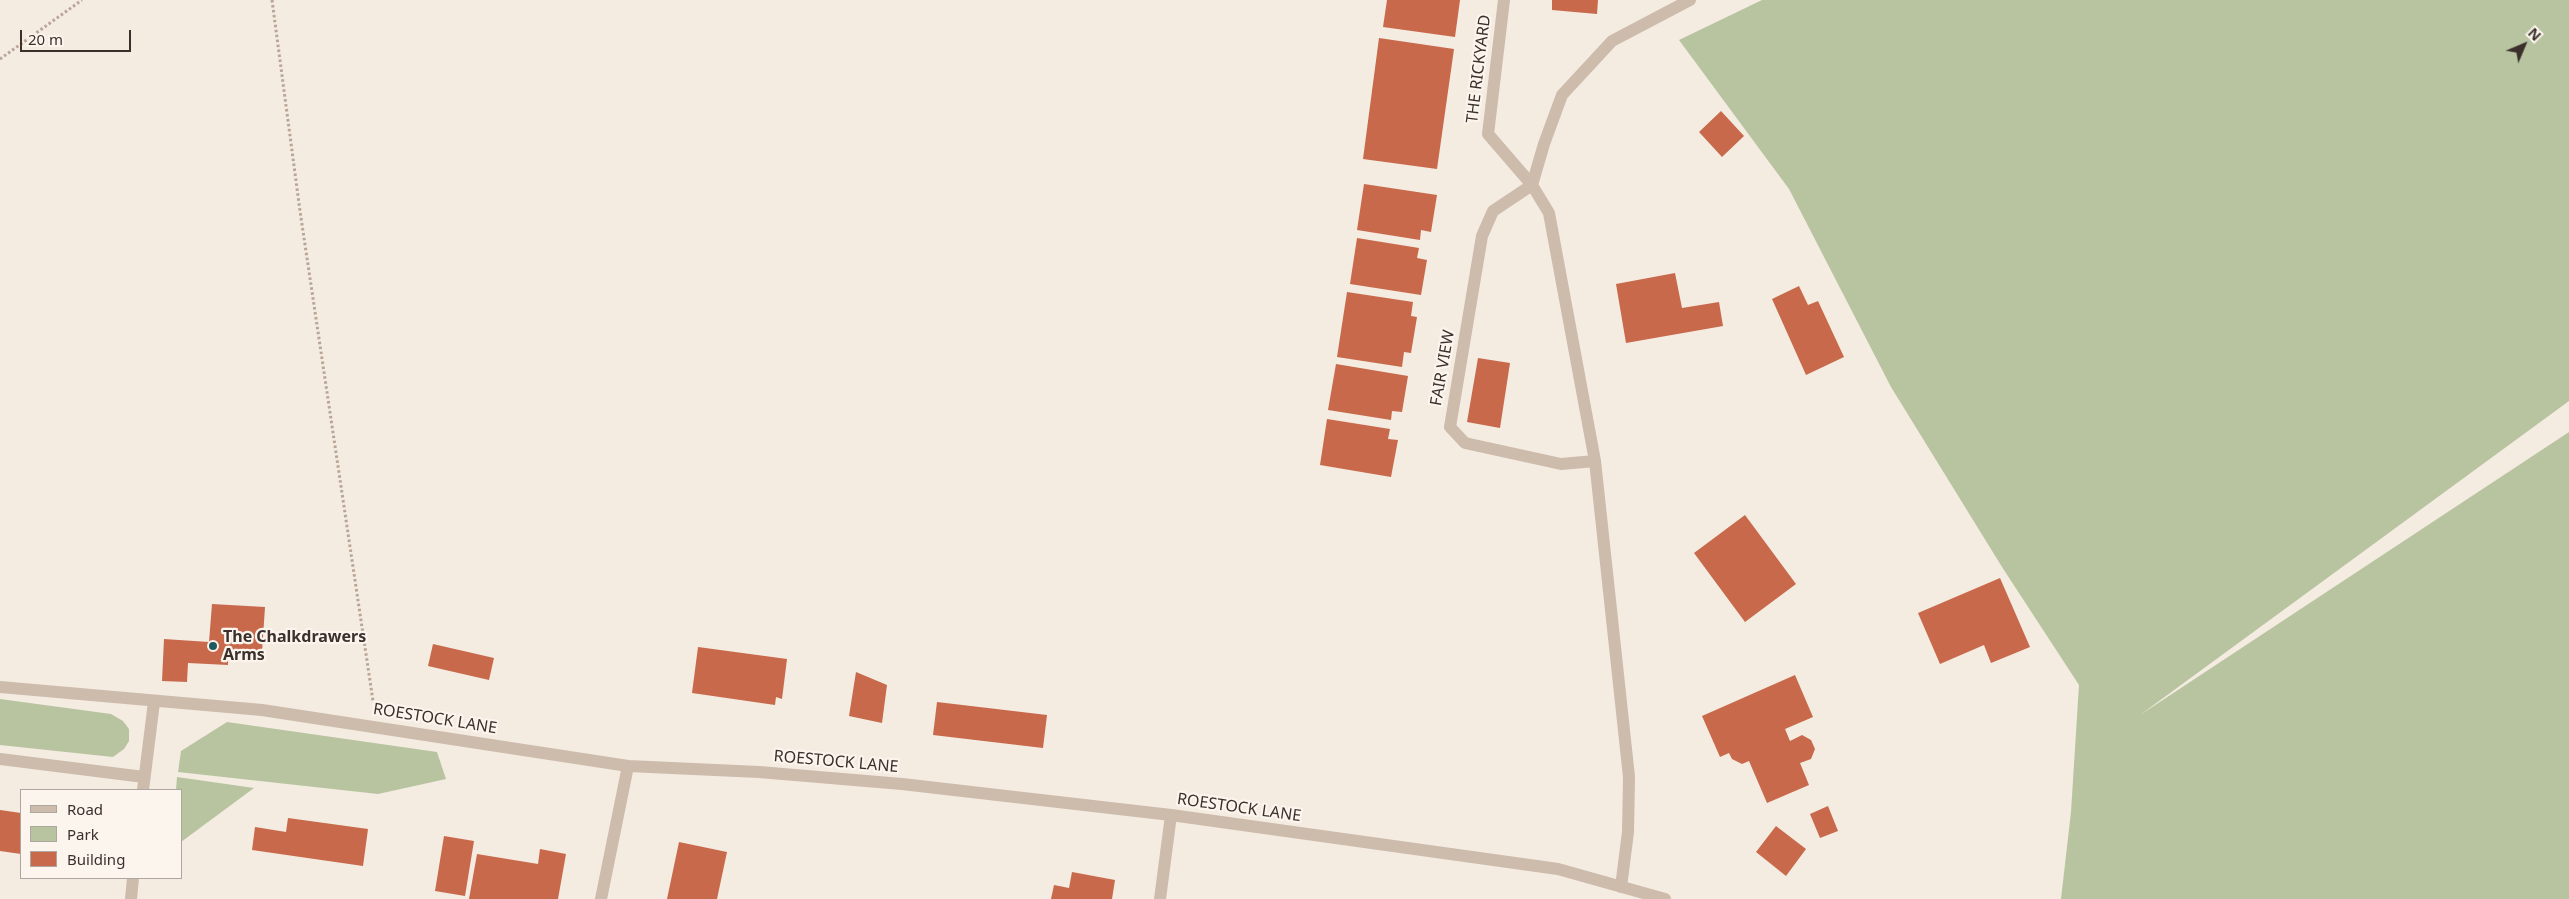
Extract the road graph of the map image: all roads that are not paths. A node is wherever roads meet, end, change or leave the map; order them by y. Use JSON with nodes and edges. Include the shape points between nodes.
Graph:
{"nodes":[{"id":1,"x":1504,"y":0,"type":"edge"},
{"id":2,"x":1690,"y":0,"type":"edge"},
{"id":3,"x":1532,"y":185,"type":"junction"},
{"id":4,"x":1595,"y":461,"type":"junction"},
{"id":5,"x":0,"y":687,"type":"edge"},
{"id":6,"x":154,"y":702,"type":"junction"},
{"id":7,"x":0,"y":759,"type":"edge"},
{"id":8,"x":628,"y":766,"type":"junction"},
{"id":9,"x":144,"y":777,"type":"junction"},
{"id":10,"x":143,"y":789,"type":"edge"},
{"id":11,"x":1172,"y":815,"type":"junction"},
{"id":12,"x":133,"y":879,"type":"edge"},
{"id":13,"x":1621,"y":887,"type":"junction"},
{"id":14,"x":131,"y":899,"type":"edge"},
{"id":15,"x":601,"y":899,"type":"edge"},
{"id":16,"x":1160,"y":899,"type":"edge"},
{"id":17,"x":1665,"y":899,"type":"edge"}],
"edges":[{"from":1,"to":3,"type":"street","name":"THE RICKYARD","via":[[1488,134]]},
{"from":2,"to":3,"type":"street","via":[[1612,41],[1562,95]]},
{"from":3,"to":4,"type":"street","name":"THE RICKYARD","via":[[1549,213]]},
{"from":3,"to":4,"type":"street","name":"FAIR VIEW","via":[[1493,211],[1482,236],[1450,427],[1465,443],[1561,464]]},
{"from":4,"to":13,"type":"street","name":"THE RICKYARD","via":[[1629,777],[1628,832]]},
{"from":5,"to":6,"type":"street","name":"ROESTOCK LANE"},
{"from":6,"to":8,"type":"street","name":"ROESTOCK LANE","via":[[262,710]]},
{"from":6,"to":9,"type":"street"},
{"from":7,"to":9,"type":"street"},
{"from":8,"to":11,"type":"street","name":"ROESTOCK LANE","via":[[892,783]]},
{"from":8,"to":15,"type":"street"},
{"from":9,"to":10,"type":"street"},
{"from":11,"to":13,"type":"street","name":"ROESTOCK LANE","via":[[1558,869]]},
{"from":11,"to":16,"type":"street"},
{"from":12,"to":14,"type":"street"},
{"from":13,"to":17,"type":"street","name":"ROESTOCK LANE"}]}
